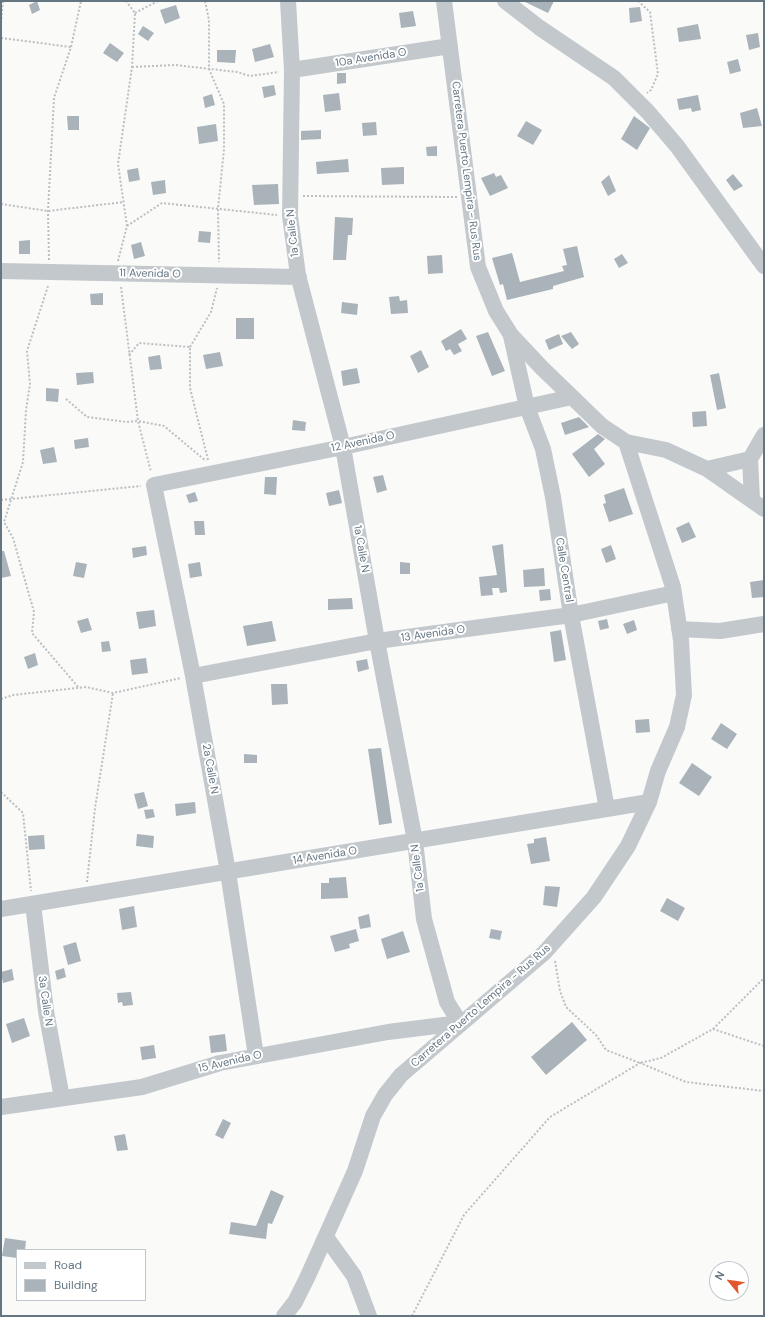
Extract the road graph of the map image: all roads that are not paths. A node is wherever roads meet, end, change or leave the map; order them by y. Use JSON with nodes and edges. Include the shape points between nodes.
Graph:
{"nodes":[{"id":1,"x":288,"y":1,"type":"edge"},
{"id":2,"x":444,"y":1,"type":"edge"},
{"id":3,"x":505,"y":1,"type":"edge"},
{"id":4,"x":450,"y":46,"type":"junction"},
{"id":5,"x":292,"y":70,"type":"junction"},
{"id":6,"x":764,"y":266,"type":"edge"},
{"id":7,"x":1,"y":271,"type":"edge"},
{"id":8,"x":299,"y":277,"type":"junction"},
{"id":9,"x":511,"y":334,"type":"junction"},
{"id":10,"x":572,"y":397,"type":"junction"},
{"id":11,"x":527,"y":407,"type":"junction"},
{"id":12,"x":764,"y":435,"type":"edge"},
{"id":13,"x":626,"y":442,"type":"junction"},
{"id":14,"x":343,"y":447,"type":"junction"},
{"id":15,"x":750,"y":459,"type":"junction"},
{"id":16,"x":707,"y":469,"type":"junction"},
{"id":17,"x":154,"y":485,"type":"joint"},
{"id":18,"x":758,"y":504,"type":"edge"},
{"id":19,"x":674,"y":593,"type":"junction"},
{"id":20,"x":571,"y":615,"type":"junction"},
{"id":21,"x":764,"y":624,"type":"edge"},
{"id":22,"x":679,"y":629,"type":"junction"},
{"id":23,"x":377,"y":642,"type":"junction"},
{"id":24,"x":193,"y":676,"type":"junction"},
{"id":25,"x":649,"y":802,"type":"junction"},
{"id":26,"x":607,"y":809,"type":"junction"},
{"id":27,"x":415,"y":841,"type":"junction"},
{"id":28,"x":228,"y":872,"type":"junction"},
{"id":29,"x":33,"y":904,"type":"junction"},
{"id":30,"x":1,"y":910,"type":"edge"},
{"id":31,"x":460,"y":1023,"type":"junction"},
{"id":32,"x":256,"y":1056,"type":"junction"},
{"id":33,"x":62,"y":1098,"type":"junction"},
{"id":34,"x":1,"y":1108,"type":"edge"},
{"id":35,"x":326,"y":1237,"type":"junction"},
{"id":36,"x":284,"y":1316,"type":"edge"},
{"id":37,"x":369,"y":1316,"type":"edge"}],
"edges":[{"from":1,"to":5,"type":"street","name":"1a Calle N"},
{"from":2,"to":4,"type":"street","name":"Carretera Puerto Lempira - Rus Rus"},
{"from":3,"to":6,"type":"street","via":[[614,78],[637,101],[677,146]]},
{"from":4,"to":5,"type":"street","name":"10a Avenida O"},
{"from":4,"to":9,"type":"street","name":"Carretera Puerto Lempira - Rus Rus","via":[[478,267],[496,311]]},
{"from":5,"to":8,"type":"street","name":"1a Calle N","via":[[290,216]]},
{"from":7,"to":8,"type":"street","name":"11 Avenida O"},
{"from":8,"to":14,"type":"street","name":"1a Calle N"},
{"from":9,"to":10,"type":"street","name":"Carretera Puerto Lempira - Rus Rus"},
{"from":9,"to":11,"type":"street","name":"Calle Central"},
{"from":10,"to":11,"type":"street","name":"12 Avenida O"},
{"from":10,"to":13,"type":"street","name":"Carretera Puerto Lempira - Rus Rus","via":[[602,426]]},
{"from":11,"to":14,"type":"street","name":"12 Avenida O"},
{"from":11,"to":20,"type":"street","name":"Calle Central","via":[[543,449]]},
{"from":12,"to":15,"type":"street"},
{"from":13,"to":16,"type":"street","via":[[666,450]]},
{"from":13,"to":19,"type":"street","name":"Carretera Puerto Lempira - Rus Rus"},
{"from":14,"to":17,"type":"street","name":"12 Avenida O"},
{"from":14,"to":23,"type":"street","name":"1a Calle N"},
{"from":15,"to":16,"type":"street"},
{"from":15,"to":18,"type":"street"},
{"from":16,"to":18,"type":"street"},
{"from":17,"to":24,"type":"street","name":"2a Calle N"},
{"from":19,"to":20,"type":"street","name":"13 Avenida O"},
{"from":19,"to":22,"type":"street","name":"Carretera Puerto Lempira - Rus Rus"},
{"from":20,"to":23,"type":"street","name":"13 Avenida O"},
{"from":20,"to":26,"type":"street","name":"Calle Central"},
{"from":21,"to":22,"type":"street","via":[[720,631]]},
{"from":22,"to":25,"type":"street","name":"Carretera Puerto Lempira - Rus Rus","via":[[684,694],[677,727],[658,771]]},
{"from":23,"to":24,"type":"street","name":"13 Avenida O"},
{"from":23,"to":27,"type":"street","name":"1a Calle N"},
{"from":24,"to":28,"type":"street","name":"2a Calle N"},
{"from":25,"to":26,"type":"street","name":"14 Avenida O"},
{"from":25,"to":31,"type":"street","name":"Carretera Puerto Lempira - Rus Rus","via":[[628,846],[594,897],[552,944],[517,977]]},
{"from":26,"to":27,"type":"street","name":"14 Avenida O"},
{"from":27,"to":28,"type":"street","name":"14 Avenida O"},
{"from":27,"to":31,"type":"street","name":"1a Calle N","via":[[424,919],[447,1002]]},
{"from":28,"to":29,"type":"street","name":"14 Avenida O"},
{"from":28,"to":32,"type":"street","name":"2a Calle N"},
{"from":29,"to":30,"type":"street","name":"14 Avenida O"},
{"from":29,"to":33,"type":"street","name":"3a Calle N","via":[[46,1011]]},
{"from":31,"to":32,"type":"street","name":"15 Avenida O","via":[[388,1032]]},
{"from":31,"to":35,"type":"street","name":"Carretera Puerto Lempira - Rus Rus","via":[[401,1075],[385,1095],[373,1116],[355,1171]]},
{"from":32,"to":33,"type":"street","name":"15 Avenida O","via":[[220,1063],[142,1087]]},
{"from":33,"to":34,"type":"street","name":"15 Avenida O"},
{"from":35,"to":36,"type":"street","name":"Carretera Puerto Lempira - Rus Rus","via":[[295,1302]]},
{"from":35,"to":37,"type":"street","via":[[354,1276]]}]}
